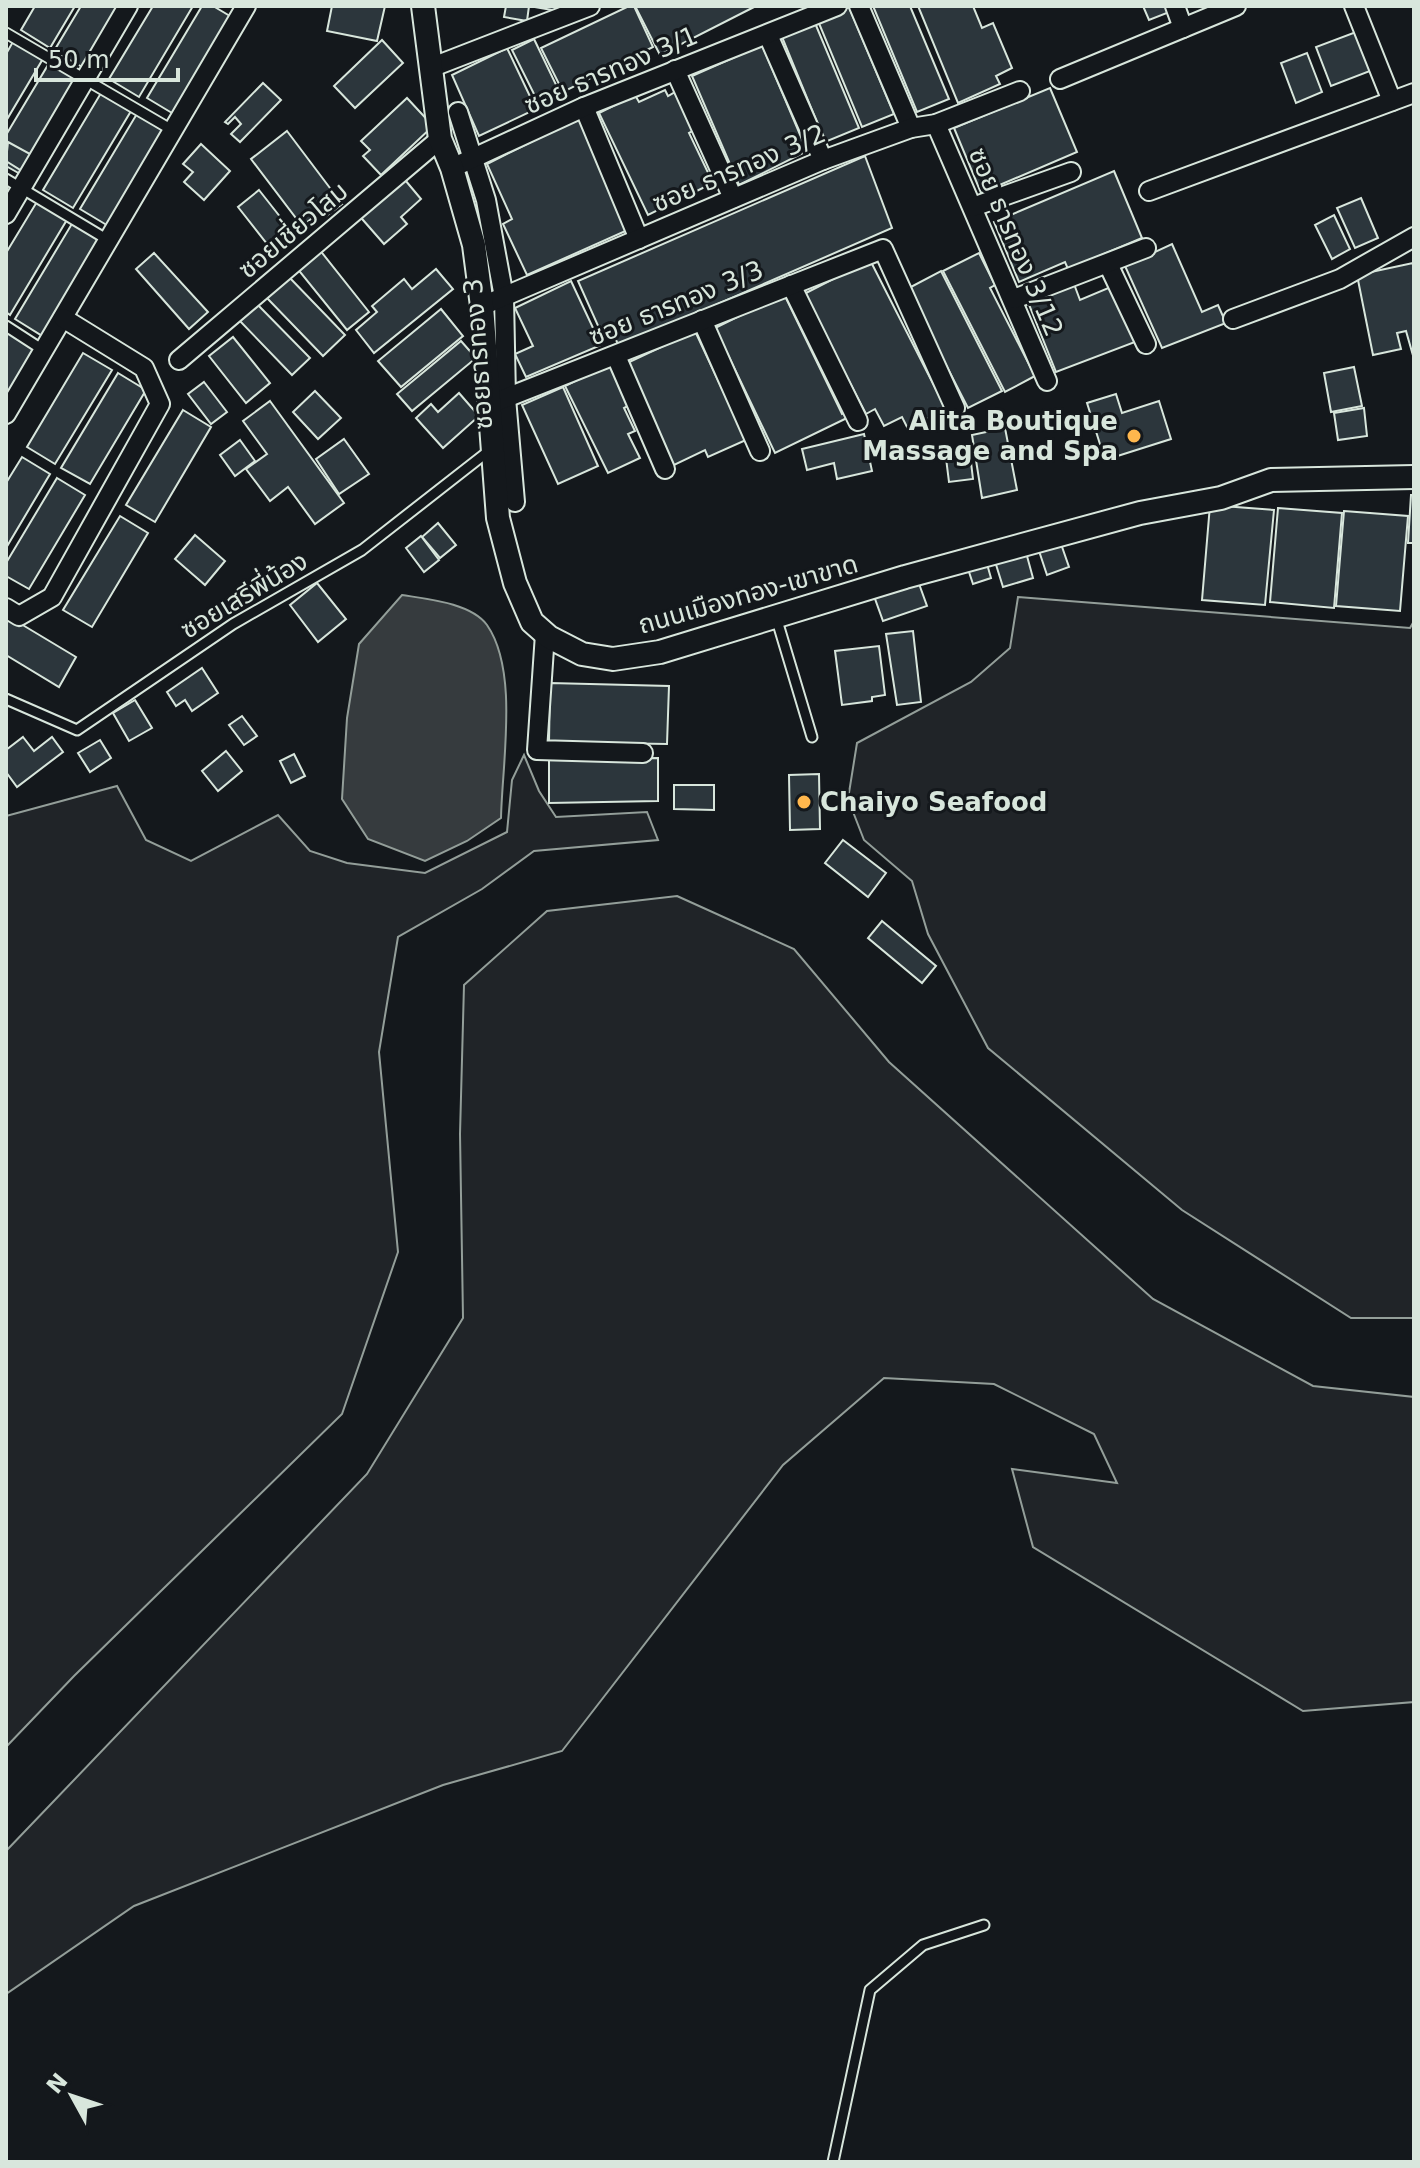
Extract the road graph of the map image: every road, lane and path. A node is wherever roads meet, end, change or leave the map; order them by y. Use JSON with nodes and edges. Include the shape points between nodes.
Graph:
{"nodes":[{"id":1,"x":128,"y":6,"type":"edge"},
{"id":2,"x":246,"y":6,"type":"edge"},
{"id":3,"x":423,"y":6,"type":"edge"},
{"id":4,"x":590,"y":6,"type":"edge"},
{"id":5,"x":837,"y":6,"type":"edge"},
{"id":6,"x":859,"y":6,"type":"edge"},
{"id":7,"x":1175,"y":6,"type":"edge"},
{"id":8,"x":1236,"y":6,"type":"edge"},
{"id":9,"x":1354,"y":6,"type":"edge"},
{"id":10,"x":1183,"y":28,"type":"junction"},
{"id":11,"x":6,"y":33,"type":"edge"},
{"id":12,"x":768,"y":35,"type":"junction"},
{"id":13,"x":430,"y":68,"type":"junction"},
{"id":14,"x":675,"y":70,"type":"junction"},
{"id":15,"x":1060,"y":79,"type":"dead end"},
{"id":16,"x":85,"y":81,"type":"junction"},
{"id":17,"x":1020,"y":91,"type":"dead end"},
{"id":18,"x":1414,"y":93,"type":"edge"},
{"id":19,"x":1392,"y":101,"type":"junction"},
{"id":20,"x":584,"y":107,"type":"junction"},
{"id":21,"x":458,"y":112,"type":"dead end"},
{"id":22,"x":936,"y":124,"type":"junction"},
{"id":23,"x":911,"y":128,"type":"junction"},
{"id":24,"x":172,"y":130,"type":"junction"},
{"id":25,"x":440,"y":139,"type":"junction"},
{"id":26,"x":823,"y":160,"type":"junction"},
{"id":27,"x":462,"y":163,"type":"junction"},
{"id":28,"x":1071,"y":172,"type":"dead end"},
{"id":29,"x":14,"y":183,"type":"edge"},
{"id":30,"x":1149,"y":191,"type":"dead end"},
{"id":31,"x":733,"y":198,"type":"junction"},
{"id":32,"x":973,"y":207,"type":"junction"},
{"id":33,"x":6,"y":214,"type":"edge"},
{"id":34,"x":1414,"y":237,"type":"edge"},
{"id":35,"x":639,"y":239,"type":"junction"},
{"id":36,"x":108,"y":240,"type":"junction"},
{"id":37,"x":1146,"y":248,"type":"dead end"},
{"id":38,"x":1108,"y":264,"type":"junction"},
{"id":39,"x":791,"y":285,"type":"junction"},
{"id":40,"x":504,"y":297,"type":"junction"},
{"id":41,"x":1014,"y":299,"type":"junction"},
{"id":42,"x":482,"y":306,"type":"junction"},
{"id":43,"x":63,"y":318,"type":"junction"},
{"id":44,"x":1233,"y":319,"type":"dead end"},
{"id":45,"x":702,"y":320,"type":"junction"},
{"id":46,"x":6,"y":326,"type":"edge"},
{"id":47,"x":1146,"y":344,"type":"dead end"},
{"id":48,"x":43,"y":350,"type":"junction"},
{"id":49,"x":616,"y":356,"type":"junction"},
{"id":50,"x":179,"y":360,"type":"dead end"},
{"id":51,"x":1047,"y":381,"type":"dead end"},
{"id":52,"x":497,"y":402,"type":"junction"},
{"id":53,"x":955,"y":408,"type":"dead end"},
{"id":54,"x":6,"y":414,"type":"edge"},
{"id":55,"x":858,"y":421,"type":"dead end"},
{"id":56,"x":493,"y":448,"type":"junction"},
{"id":57,"x":760,"y":451,"type":"dead end"},
{"id":58,"x":665,"y":469,"type":"dead end"},
{"id":59,"x":1414,"y":477,"type":"edge"},
{"id":60,"x":515,"y":502,"type":"dead end"},
{"id":61,"x":6,"y":608,"type":"edge"},
{"id":62,"x":776,"y":617,"type":"junction"},
{"id":63,"x":545,"y":634,"type":"junction"},
{"id":64,"x":6,"y":699,"type":"edge"},
{"id":65,"x":812,"y":737,"type":"dead end"},
{"id":66,"x":643,"y":753,"type":"dead end"},
{"id":67,"x":984,"y":1925,"type":"dead end"},
{"id":68,"x":833,"y":2162,"type":"edge"}],
"edges":[{"from":1,"to":16,"type":"street"},
{"from":2,"to":24,"type":"street"},
{"from":3,"to":13,"type":"street","name":"ถนนเมืองทอง-เขาขาด"},
{"from":4,"to":13,"type":"street"},
{"from":5,"to":12,"type":"street","name":"ซอย ธารทอง 3/1"},
{"from":6,"to":23,"type":"street"},
{"from":7,"to":10,"type":"street"},
{"from":8,"to":10,"type":"street"},
{"from":9,"to":19,"type":"street"},
{"from":10,"to":15,"type":"street"},
{"from":11,"to":16,"type":"lane"},
{"from":12,"to":14,"type":"street","name":"ซอย ธารทอง 3/1"},
{"from":12,"to":26,"type":"street"},
{"from":13,"to":25,"type":"street","name":"ถนนเมืองทอง-เขาขาด"},
{"from":14,"to":20,"type":"street","name":"ซอย ธารทอง 3/1"},
{"from":14,"to":31,"type":"street"},
{"from":16,"to":24,"type":"lane"},
{"from":16,"to":29,"type":"street"},
{"from":17,"to":22,"type":"street","name":"ซอย ธารทอง 3/2"},
{"from":18,"to":19,"type":"street"},
{"from":19,"to":30,"type":"street"},
{"from":20,"to":27,"type":"street","name":"ซอย ธารทอง 3/1"},
{"from":20,"to":35,"type":"street"},
{"from":21,"to":27,"type":"street","name":"ซอยธารทอง 3"},
{"from":22,"to":23,"type":"street","name":"ซอย ธารทอง 3/2"},
{"from":22,"to":32,"type":"street","name":"ซอย ธารทอง 3/12"},
{"from":23,"to":26,"type":"street","name":"ซอย ธารทอง 3/2"},
{"from":24,"to":36,"type":"street"},
{"from":25,"to":27,"type":"street","name":"ถนนเมืองทอง-เขาขาด"},
{"from":25,"to":50,"type":"street","name":"ซอยเชี่ยวโสม"},
{"from":26,"to":31,"type":"street","name":"ซอย ธารทอง 3/2"},
{"from":27,"to":40,"type":"street","name":"ซอยธารทอง 3","via":[[486,200]]},
{"from":27,"to":42,"type":"street","name":"ถนนเมืองทอง-เขาขาด"},
{"from":28,"to":32,"type":"street"},
{"from":29,"to":33,"type":"street"},
{"from":29,"to":36,"type":"lane"},
{"from":31,"to":35,"type":"street","name":"ซอย ธารทอง 3/2"},
{"from":32,"to":41,"type":"street","name":"ซอย ธารทอง 3/12"},
{"from":34,"to":44,"type":"street","via":[[1340,279]]},
{"from":35,"to":40,"type":"street","name":"ซอย ธารทอง 3/2"},
{"from":36,"to":43,"type":"street"},
{"from":37,"to":38,"type":"street"},
{"from":38,"to":41,"type":"street"},
{"from":38,"to":47,"type":"street"},
{"from":39,"to":45,"type":"street","name":"ซอย ธารทอง 3/3"},
{"from":39,"to":53,"type":"street","name":"ซอย ธารทอง 3/3","via":[[883,249]]},
{"from":39,"to":55,"type":"street"},
{"from":40,"to":42,"type":"street","name":"ซอย ธารทอง 3/2"},
{"from":40,"to":52,"type":"street","name":"ซอยธารทอง 3"},
{"from":41,"to":51,"type":"street","name":"ซอย ธารทอง 3/12"},
{"from":42,"to":52,"type":"street","name":"ถนนเมืองทอง-เขาขาด"},
{"from":43,"to":48,"type":"street"},
{"from":43,"to":61,"type":"street","via":[[144,368],[160,404],[52,597],[19,616]]},
{"from":45,"to":49,"type":"street","name":"ซอย ธารทอง 3/3"},
{"from":45,"to":57,"type":"street"},
{"from":46,"to":48,"type":"lane"},
{"from":48,"to":54,"type":"street"},
{"from":49,"to":52,"type":"street","name":"ซอย ธารทอง 3/3"},
{"from":49,"to":58,"type":"street"},
{"from":52,"to":56,"type":"street","name":"ถนนเมืองทอง-เขาขาด"},
{"from":52,"to":60,"type":"street","name":"ซอยธารทอง 3"},
{"from":56,"to":63,"type":"street","name":"ถนนเมืองทอง-เขาขาด","via":[[498,518],[515,583],[532,622]]},
{"from":56,"to":64,"type":"lane","name":"ซอยเสรีพี่น้อง","via":[[362,550],[233,624],[77,730]]},
{"from":59,"to":62,"type":"street","name":"ถนนเมืองทอง-เขาขาด","via":[[1271,480],[1221,498],[1140,513]]},
{"from":62,"to":63,"type":"street","name":"ถนนเมืองทอง-เขาขาด","via":[[660,652],[613,659],[582,654]]},
{"from":62,"to":65,"type":"lane"},
{"from":63,"to":66,"type":"street","via":[[537,750]]},
{"from":67,"to":68,"type":"lane","via":[[923,1945],[870,1990]]}]}
